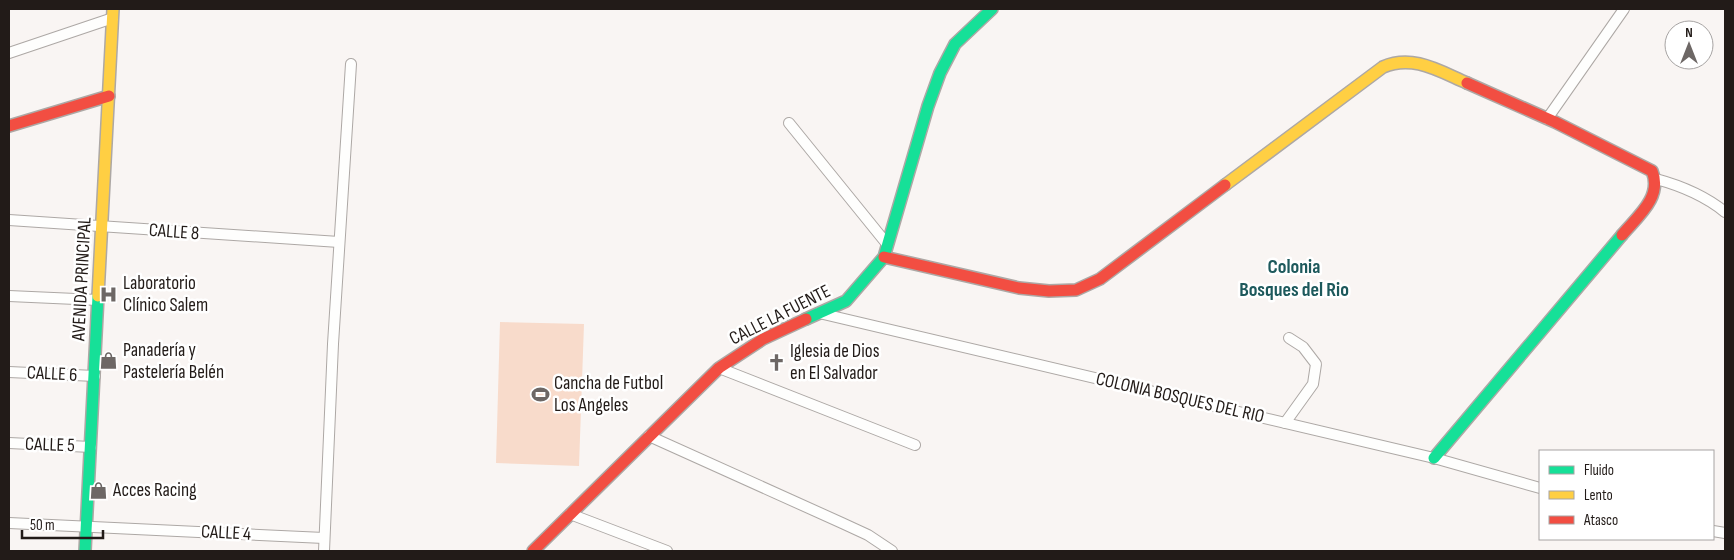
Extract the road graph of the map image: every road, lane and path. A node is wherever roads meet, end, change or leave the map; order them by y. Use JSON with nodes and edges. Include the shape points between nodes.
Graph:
{"nodes":[{"id":1,"x":992,"y":9,"type":"edge"},
{"id":2,"x":1624,"y":9,"type":"edge"},
{"id":3,"x":113,"y":13,"type":"edge"},
{"id":4,"x":9,"y":53,"type":"edge"},
{"id":5,"x":351,"y":64,"type":"dead end"},
{"id":6,"x":109,"y":96,"type":"junction"},
{"id":7,"x":1548,"y":119,"type":"junction"},
{"id":8,"x":790,"y":123,"type":"dead end"},
{"id":9,"x":9,"y":126,"type":"edge"},
{"id":10,"x":1656,"y":179,"type":"junction"},
{"id":11,"x":1725,"y":212,"type":"edge"},
{"id":12,"x":9,"y":220,"type":"edge"},
{"id":13,"x":102,"y":228,"type":"junction"},
{"id":14,"x":339,"y":242,"type":"junction"},
{"id":15,"x":887,"y":244,"type":"junction"},
{"id":16,"x":884,"y":257,"type":"junction"},
{"id":17,"x":9,"y":296,"type":"edge"},
{"id":18,"x":98,"y":300,"type":"junction"},
{"id":19,"x":819,"y":313,"type":"junction"},
{"id":20,"x":1289,"y":338,"type":"dead end"},
{"id":21,"x":719,"y":368,"type":"junction"},
{"id":22,"x":9,"y":372,"type":"edge"},
{"id":23,"x":94,"y":376,"type":"junction"},
{"id":24,"x":1285,"y":423,"type":"junction"},
{"id":25,"x":649,"y":436,"type":"junction"},
{"id":26,"x":9,"y":443,"type":"edge"},
{"id":27,"x":914,"y":445,"type":"dead end"},
{"id":28,"x":91,"y":446,"type":"junction"},
{"id":29,"x":1434,"y":458,"type":"junction"},
{"id":30,"x":1539,"y":488,"type":"edge"},
{"id":31,"x":570,"y":514,"type":"junction"},
{"id":32,"x":9,"y":523,"type":"edge"},
{"id":33,"x":86,"y":526,"type":"junction"},
{"id":34,"x":324,"y":538,"type":"junction"},
{"id":35,"x":85,"y":551,"type":"edge"},
{"id":36,"x":324,"y":551,"type":"edge"},
{"id":37,"x":533,"y":551,"type":"edge"},
{"id":38,"x":667,"y":551,"type":"edge"},
{"id":39,"x":892,"y":551,"type":"edge"}],
"edges":[{"from":1,"to":15,"type":"street","name":"CALLE LA FUENTE","via":[[955,44],[940,73]]},
{"from":2,"to":7,"type":"street"},
{"from":3,"to":4,"type":"street"},
{"from":3,"to":6,"type":"street","name":"AVENIDA PRINCIPAL"},
{"from":5,"to":14,"type":"street"},
{"from":6,"to":9,"type":"street"},
{"from":6,"to":13,"type":"street","name":"AVENIDA PRINCIPAL"},
{"from":7,"to":10,"type":"street","via":[[1652,171]]},
{"from":7,"to":16,"type":"street","via":[[1423,64],[1396,60],[1100,279],[1076,290],[1019,288]]},
{"from":8,"to":15,"type":"street"},
{"from":10,"to":11,"type":"street","via":[[1676,184],[1710,200]]},
{"from":10,"to":29,"type":"street","via":[[1656,192],[1650,202]]},
{"from":12,"to":13,"type":"street","name":"CALLE 8"},
{"from":13,"to":14,"type":"street","name":"CALLE 8"},
{"from":13,"to":18,"type":"street","name":"AVENIDA PRINCIPAL"},
{"from":14,"to":34,"type":"street"},
{"from":15,"to":16,"type":"street","name":"CALLE LA FUENTE"},
{"from":16,"to":19,"type":"street","name":"CALLE LA FUENTE","via":[[846,301]]},
{"from":17,"to":18,"type":"street"},
{"from":18,"to":23,"type":"street","name":"AVENIDA PRINCIPAL"},
{"from":19,"to":21,"type":"street","name":"CALLE LA FUENTE","via":[[763,339]]},
{"from":19,"to":24,"type":"street","name":"COLONIA BOSQUES DEL RIO"},
{"from":20,"to":24,"type":"street","via":[[1303,347],[1316,364],[1313,384]]},
{"from":21,"to":25,"type":"street","name":"CALLE LA FUENTE"},
{"from":21,"to":27,"type":"street"},
{"from":22,"to":23,"type":"street","name":"CALLE 6"},
{"from":23,"to":28,"type":"street","name":"AVENIDA PRINCIPAL"},
{"from":24,"to":29,"type":"street","name":"COLONIA BOSQUES DEL RIO"},
{"from":25,"to":31,"type":"street","name":"CALLE LA FUENTE"},
{"from":25,"to":39,"type":"street","via":[[868,535]]},
{"from":26,"to":28,"type":"street","name":"CALLE 5"},
{"from":28,"to":33,"type":"street","name":"AVENIDA PRINCIPAL"},
{"from":29,"to":30,"type":"street","name":"COLONIA BOSQUES DEL RIO"},
{"from":31,"to":37,"type":"street","name":"CALLE LA FUENTE"},
{"from":31,"to":38,"type":"street"},
{"from":32,"to":33,"type":"street","name":"CALLE 4"},
{"from":33,"to":34,"type":"street","name":"CALLE 4"},
{"from":33,"to":35,"type":"street","name":"AVENIDA PRINCIPAL"},
{"from":34,"to":36,"type":"street"}]}
